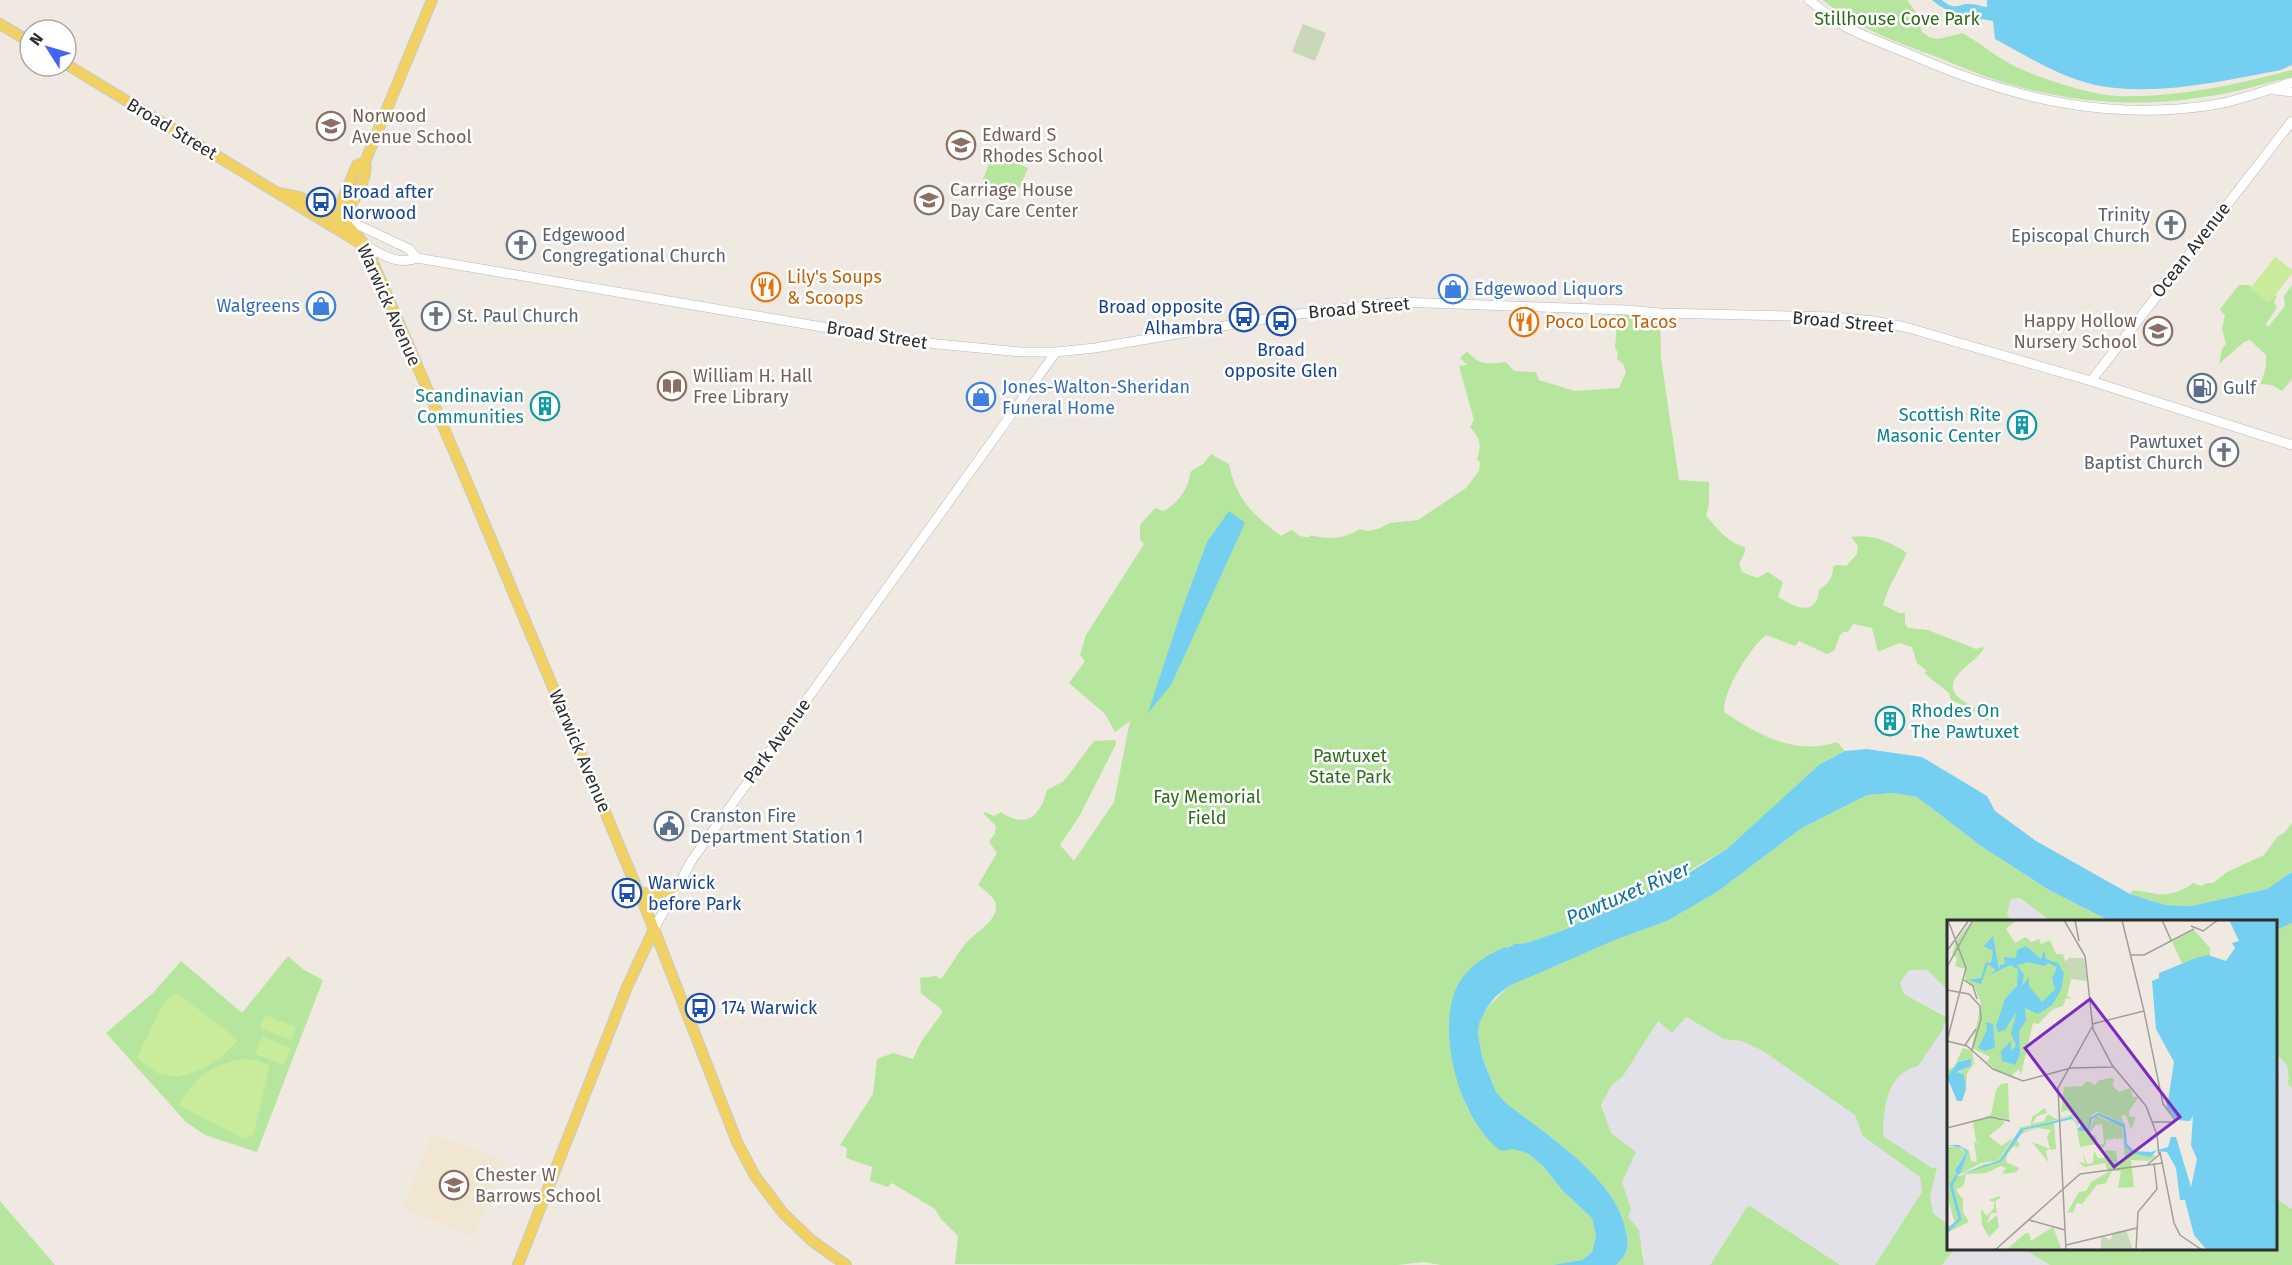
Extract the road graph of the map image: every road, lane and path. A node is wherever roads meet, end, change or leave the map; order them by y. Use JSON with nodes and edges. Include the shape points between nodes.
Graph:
{"nodes":[{"id":1,"x":432,"y":0,"type":"edge"},
{"id":2,"x":1809,"y":0,"type":"edge"},
{"id":3,"x":0,"y":24,"type":"edge"},
{"id":4,"x":18,"y":35,"type":"edge"},
{"id":5,"x":78,"y":71,"type":"edge"},
{"id":6,"x":2292,"y":82,"type":"edge"},
{"id":7,"x":2273,"y":90,"type":"junction"},
{"id":8,"x":2292,"y":92,"type":"edge"},
{"id":9,"x":2292,"y":121,"type":"edge"},
{"id":10,"x":280,"y":193,"type":"junction"},
{"id":11,"x":342,"y":214,"type":"junction"},
{"id":12,"x":326,"y":223,"type":"junction"},
{"id":13,"x":366,"y":246,"type":"junction"},
{"id":14,"x":417,"y":258,"type":"junction"},
{"id":15,"x":1056,"y":352,"type":"junction"},
{"id":16,"x":2091,"y":381,"type":"junction"},
{"id":17,"x":2292,"y":445,"type":"edge"},
{"id":18,"x":676,"y":887,"type":"junction"},
{"id":19,"x":639,"y":892,"type":"junction"},
{"id":20,"x":654,"y":929,"type":"junction"},
{"id":21,"x":519,"y":1265,"type":"edge"},
{"id":22,"x":846,"y":1265,"type":"edge"}],
"edges":[{"from":1,"to":11,"type":"main road","via":[[365,162],[357,165],[351,179],[341,203]]},
{"from":2,"to":7,"type":"main road","via":[[1845,26],[1936,65],[2009,92],[2052,102],[2108,110],[2179,110]]},
{"from":3,"to":4,"type":"main road"},
{"from":5,"to":10,"type":"main road","name":"Broad Street"},
{"from":6,"to":7,"type":"main road"},
{"from":7,"to":8,"type":"main road"},
{"from":9,"to":16,"type":"main road","name":"Ocean Avenue"},
{"from":10,"to":11,"type":"main road","name":"Broad Street","via":[[299,196]]},
{"from":10,"to":12,"type":"main road","name":"Broad Street"},
{"from":11,"to":12,"type":"main road"},
{"from":11,"to":13,"type":"main road","name":"Warwick Avenue"},
{"from":11,"to":14,"type":"main road","name":"Broad Street","via":[[409,249]]},
{"from":12,"to":13,"type":"main road","name":"Broad Street"},
{"from":13,"to":14,"type":"main road","name":"Broad Street","via":[[398,260]]},
{"from":13,"to":19,"type":"main road","name":"Warwick Avenue"},
{"from":14,"to":15,"type":"main road","name":"Broad Street","via":[[915,341]]},
{"from":15,"to":16,"type":"main road","name":"Broad Street","via":[[1347,308],[1399,302],[1464,303],[1874,321]]},
{"from":15,"to":18,"type":"main road","name":"Park Avenue"},
{"from":16,"to":17,"type":"main road","name":"Broad Street"},
{"from":18,"to":19,"type":"main road","via":[[660,894]]},
{"from":18,"to":20,"type":"main road","name":"Park Avenue"},
{"from":19,"to":20,"type":"main road","name":"Warwick Avenue"},
{"from":20,"to":21,"type":"main road","name":"Park Avenue","via":[[627,987]]},
{"from":20,"to":22,"type":"main road","name":"Warwick Avenue","via":[[734,1135],[751,1169],[794,1223]]}]}
